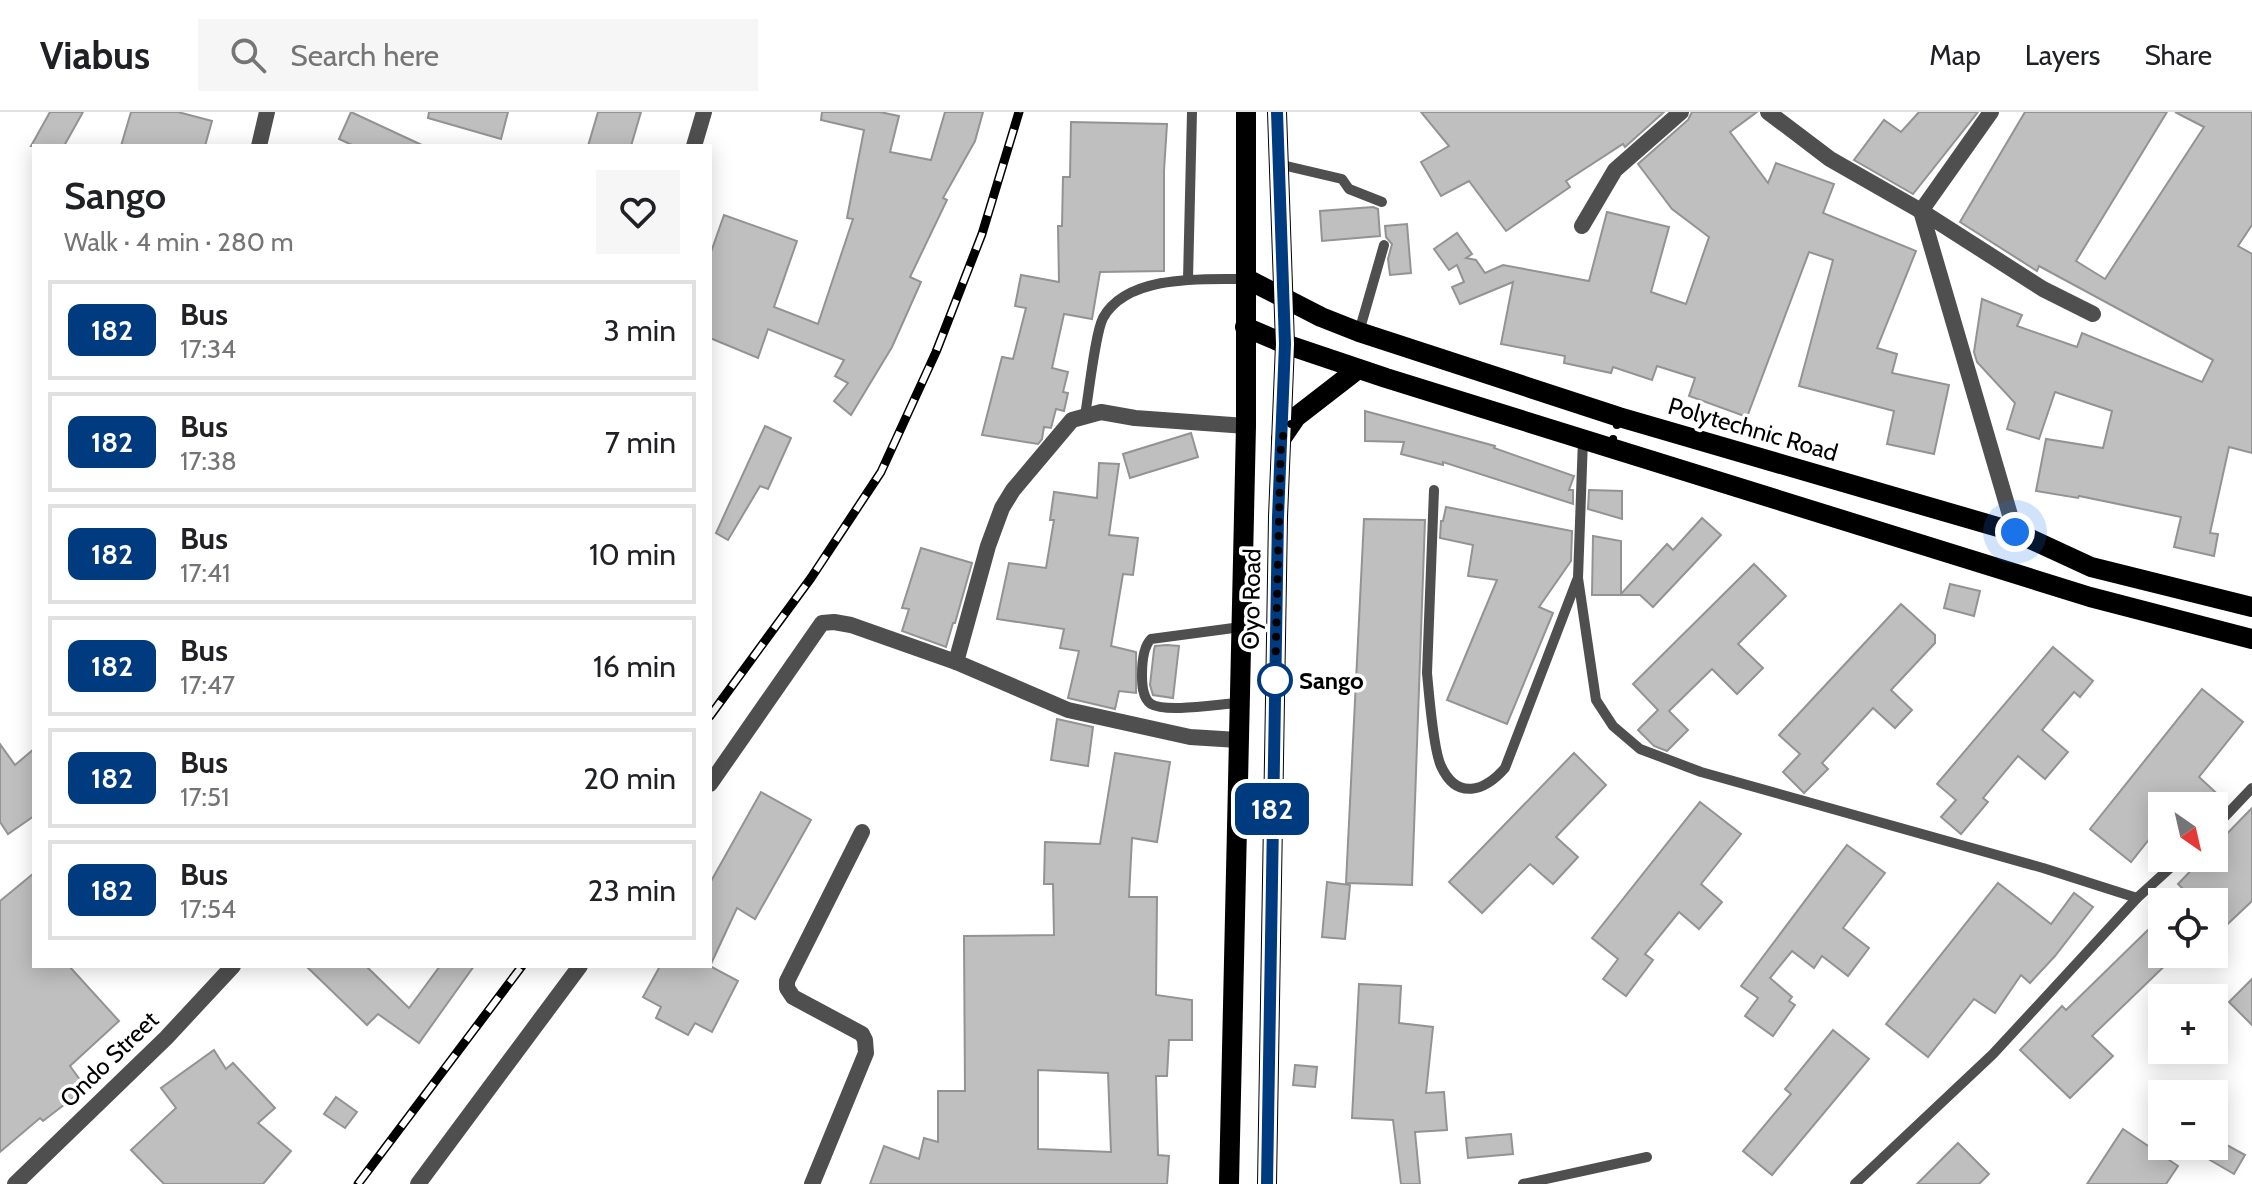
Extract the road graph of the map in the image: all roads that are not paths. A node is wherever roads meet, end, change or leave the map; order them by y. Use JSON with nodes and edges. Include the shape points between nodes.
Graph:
{"nodes":[{"id":1,"x":267,"y":112,"type":"edge"},
{"id":2,"x":704,"y":112,"type":"edge"},
{"id":3,"x":1192,"y":112,"type":"edge"},
{"id":4,"x":1246,"y":112,"type":"edge"},
{"id":5,"x":1277,"y":112,"type":"edge"},
{"id":6,"x":1681,"y":112,"type":"edge"},
{"id":7,"x":1768,"y":112,"type":"edge"},
{"id":8,"x":1991,"y":112,"type":"edge"},
{"id":9,"x":259,"y":144,"type":"edge"},
{"id":10,"x":695,"y":144,"type":"edge"},
{"id":11,"x":1278,"y":164,"type":"junction"},
{"id":12,"x":1382,"y":202,"type":"dead end"},
{"id":13,"x":1921,"y":211,"type":"junction"},
{"id":14,"x":1582,"y":226,"type":"dead end"},
{"id":15,"x":1384,"y":245,"type":"dead end"},
{"id":16,"x":1188,"y":279,"type":"junction"},
{"id":17,"x":1247,"y":279,"type":"junction"},
{"id":18,"x":1282,"y":296,"type":"junction"},
{"id":19,"x":2093,"y":314,"type":"dead end"},
{"id":20,"x":1245,"y":327,"type":"junction"},
{"id":21,"x":1359,"y":332,"type":"junction"},
{"id":22,"x":1285,"y":344,"type":"junction"},
{"id":23,"x":1358,"y":369,"type":"junction"},
{"id":24,"x":1085,"y":415,"type":"junction"},
{"id":25,"x":1619,"y":417,"type":"junction"},
{"id":26,"x":1246,"y":426,"type":"junction"},
{"id":27,"x":1281,"y":439,"type":"junction"},
{"id":28,"x":1583,"y":439,"type":"junction"},
{"id":29,"x":1611,"y":447,"type":"junction"},
{"id":30,"x":1434,"y":490,"type":"dead end"},
{"id":31,"x":2015,"y":532,"type":"junction"},
{"id":32,"x":1578,"y":578,"type":"junction"},
{"id":33,"x":2252,"y":607,"type":"edge"},
{"id":34,"x":1241,"y":627,"type":"junction"},
{"id":35,"x":2252,"y":639,"type":"edge"},
{"id":36,"x":956,"y":662,"type":"junction"},
{"id":37,"x":1239,"y":703,"type":"junction"},
{"id":38,"x":1238,"y":740,"type":"junction"},
{"id":39,"x":712,"y":781,"type":"edge"},
{"id":40,"x":2252,"y":788,"type":"edge"},
{"id":41,"x":2228,"y":813,"type":"edge"},
{"id":42,"x":862,"y":832,"type":"dead end"},
{"id":43,"x":2166,"y":872,"type":"edge"},
{"id":44,"x":2137,"y":898,"type":"junction"},
{"id":45,"x":231,"y":968,"type":"edge"},
{"id":46,"x":579,"y":968,"type":"edge"},
{"id":47,"x":1647,"y":1157,"type":"dead end"},
{"id":48,"x":15,"y":1184,"type":"edge"},
{"id":49,"x":418,"y":1184,"type":"edge"},
{"id":50,"x":812,"y":1184,"type":"edge"},
{"id":51,"x":1229,"y":1184,"type":"edge"},
{"id":52,"x":1267,"y":1184,"type":"edge"},
{"id":53,"x":1523,"y":1184,"type":"edge"},
{"id":54,"x":1855,"y":1184,"type":"edge"}],
"edges":[{"from":1,"to":9,"type":"street"},
{"from":2,"to":10,"type":"street"},
{"from":3,"to":16,"type":"lane"},
{"from":4,"to":17,"type":"main road","name":"Oyo Road"},
{"from":5,"to":11,"type":"main road","name":"Oyo Road"},
{"from":6,"to":14,"type":"street","via":[[1615,170]]},
{"from":7,"to":13,"type":"street","via":[[1830,159]]},
{"from":8,"to":13,"type":"street"},
{"from":11,"to":12,"type":"lane","via":[[1342,179],[1349,189]]},
{"from":11,"to":18,"type":"main road","name":"Oyo Road"},
{"from":13,"to":19,"type":"street","via":[[2043,289]]},
{"from":13,"to":31,"type":"street"},
{"from":15,"to":21,"type":"lane"},
{"from":16,"to":17,"type":"lane"},
{"from":16,"to":24,"type":"lane","via":[[1146,286],[1112,306],[1102,320]]},
{"from":17,"to":18,"type":"main road","name":"Polytechnic Road"},
{"from":17,"to":20,"type":"main road","name":"Oyo Road"},
{"from":18,"to":21,"type":"main road","name":"Polytechnic Road"},
{"from":18,"to":22,"type":"main road","name":"Oyo Road"},
{"from":20,"to":22,"type":"main road"},
{"from":20,"to":26,"type":"main road","name":"Oyo Road"},
{"from":21,"to":25,"type":"main road","name":"Polytechnic Road"},
{"from":22,"to":23,"type":"main road"},
{"from":22,"to":27,"type":"main road","name":"Oyo Road"},
{"from":23,"to":27,"type":"main road","via":[[1296,417]]},
{"from":23,"to":28,"type":"main road"},
{"from":24,"to":26,"type":"street","via":[[1101,412]]},
{"from":24,"to":36,"type":"street","via":[[1072,420],[1002,508]]},
{"from":25,"to":29,"type":"main road"},
{"from":25,"to":31,"type":"main road","name":"Polytechnic Road"},
{"from":26,"to":34,"type":"main road","name":"Oyo Road"},
{"from":27,"to":52,"type":"main road","name":"Oyo Road"},
{"from":28,"to":29,"type":"main road"},
{"from":28,"to":32,"type":"lane"},
{"from":29,"to":35,"type":"main road","via":[[2090,597]]},
{"from":30,"to":32,"type":"lane","via":[[1427,673],[1440,765],[1452,782],[1466,790],[1481,788],[1505,768]]},
{"from":31,"to":33,"type":"main road","name":"Polytechnic Road","via":[[2091,567]]},
{"from":32,"to":44,"type":"lane","via":[[1596,700],[1613,726],[1640,749],[1701,772]]},
{"from":34,"to":37,"type":"main road","name":"Oyo Road"},
{"from":34,"to":37,"type":"lane","via":[[1151,639],[1142,675],[1151,705]]},
{"from":36,"to":38,"type":"street","via":[[1068,710],[1190,737]]},
{"from":36,"to":39,"type":"street","via":[[851,625],[822,623]]},
{"from":37,"to":38,"type":"main road","name":"Oyo Road"},
{"from":38,"to":51,"type":"main road","name":"Oyo Road"},
{"from":40,"to":41,"type":"lane"},
{"from":42,"to":50,"type":"street","via":[[787,981],[793,997],[865,1040],[866,1053]]},
{"from":43,"to":44,"type":"lane"},
{"from":44,"to":54,"type":"lane","via":[[1993,1054]]},
{"from":45,"to":48,"type":"street","name":"Ondo Street"},
{"from":46,"to":49,"type":"street"},
{"from":47,"to":53,"type":"lane"}]}
